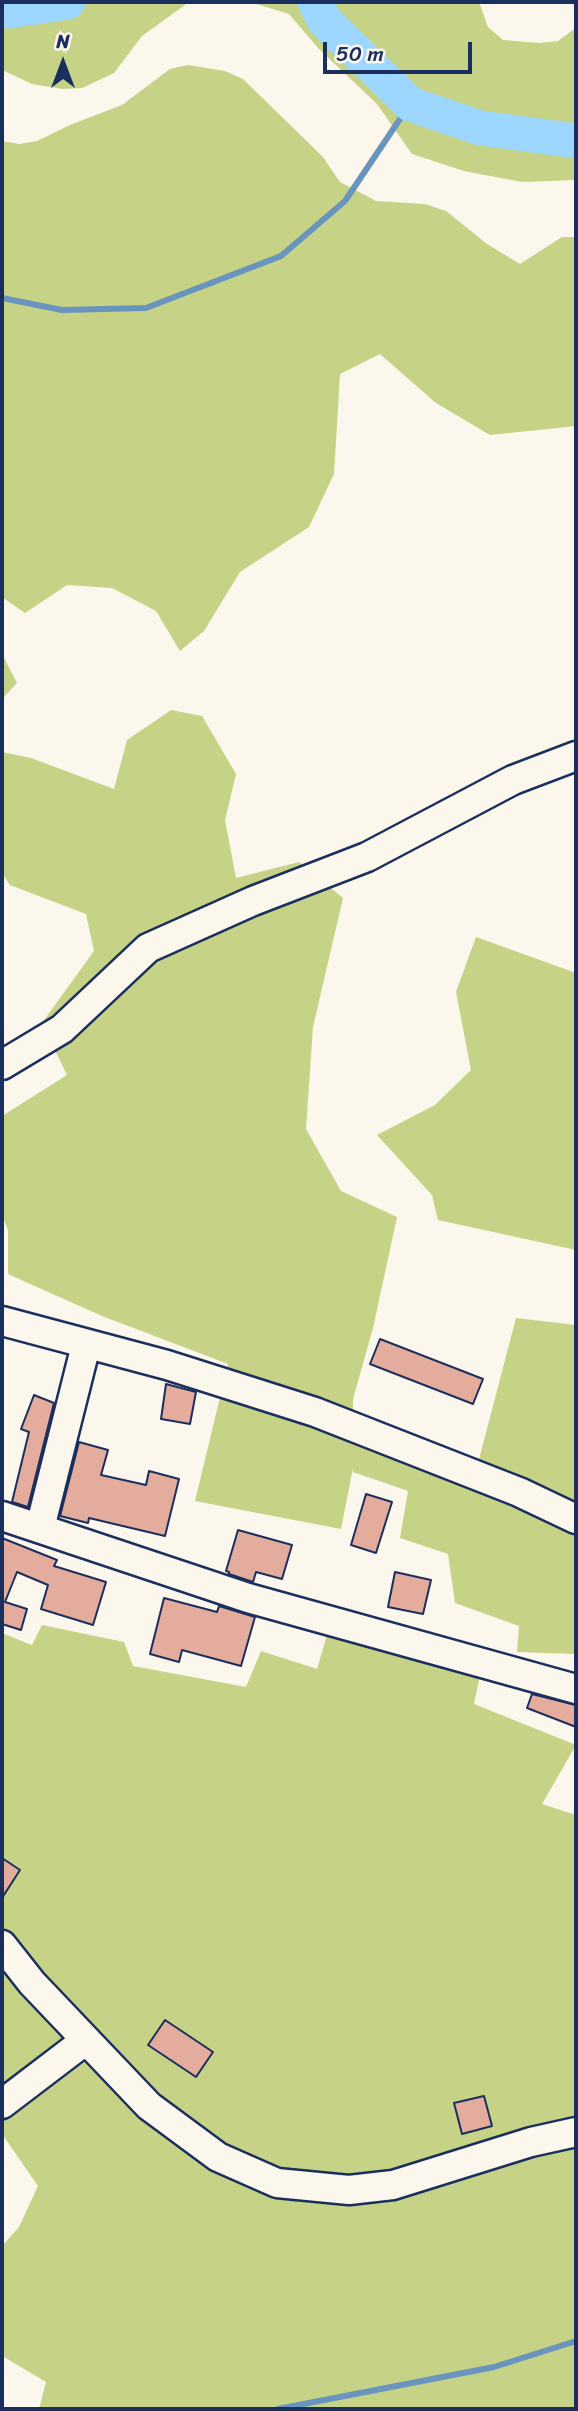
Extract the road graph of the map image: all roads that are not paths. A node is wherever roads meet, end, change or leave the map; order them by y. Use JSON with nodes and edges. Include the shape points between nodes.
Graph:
{"nodes":[{"id":1,"x":576,"y":756,"type":"edge"},
{"id":2,"x":2,"y":1065,"type":"edge"},
{"id":3,"x":2,"y":1321,"type":"edge"},
{"id":4,"x":86,"y":1345,"type":"junction"},
{"id":5,"x":2,"y":1516,"type":"edge"},
{"id":6,"x":576,"y":1519,"type":"edge"},
{"id":7,"x":40,"y":1528,"type":"junction"},
{"id":8,"x":576,"y":1689,"type":"edge"},
{"id":9,"x":2,"y":1945,"type":"edge"},
{"id":10,"x":86,"y":2040,"type":"junction"},
{"id":11,"x":2,"y":2104,"type":"edge"},
{"id":12,"x":576,"y":2132,"type":"edge"}],
"edges":[{"from":1,"to":2,"type":"street","via":[[513,780],[367,857],[148,948],[62,1029]]},
{"from":3,"to":4,"type":"street"},
{"from":4,"to":6,"type":"street","via":[[167,1365],[314,1412]]},
{"from":4,"to":7,"type":"street"},
{"from":5,"to":7,"type":"street"},
{"from":7,"to":8,"type":"street","via":[[248,1598]]},
{"from":9,"to":10,"type":"street"},
{"from":10,"to":11,"type":"street"},
{"from":10,"to":12,"type":"street","via":[[149,2106],[218,2157],[277,2183],[349,2190],[393,2185]]}]}
